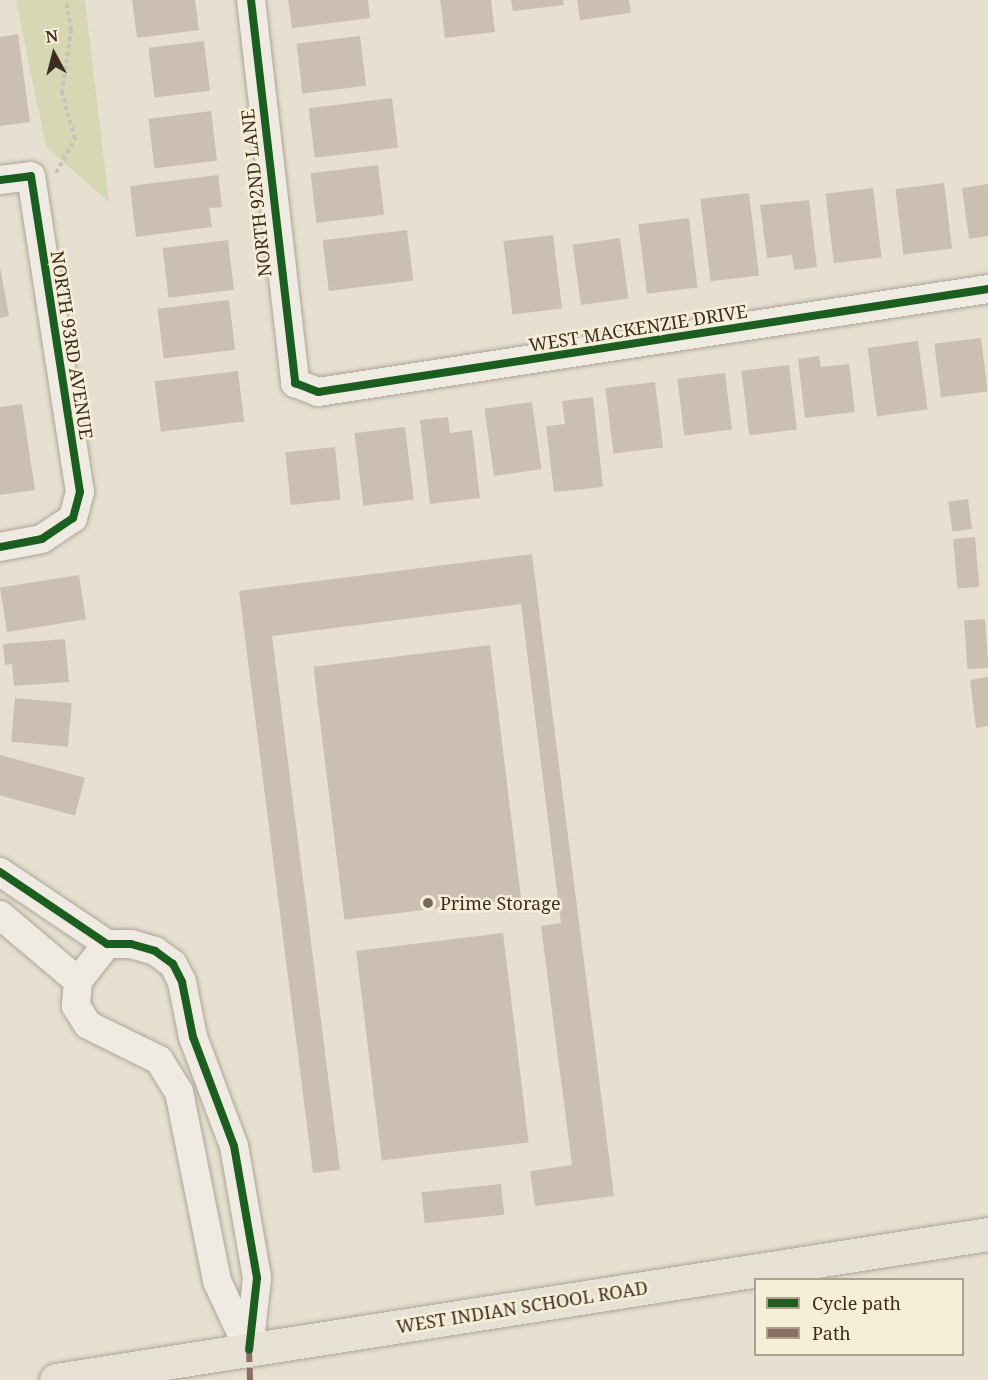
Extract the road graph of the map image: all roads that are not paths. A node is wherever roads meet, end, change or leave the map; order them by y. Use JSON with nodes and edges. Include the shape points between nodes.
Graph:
{"nodes":[{"id":1,"x":251,"y":0,"type":"edge"},
{"id":2,"x":0,"y":180,"type":"edge"},
{"id":3,"x":988,"y":289,"type":"edge"},
{"id":4,"x":295,"y":383,"type":"joint"},
{"id":5,"x":0,"y":547,"type":"edge"},
{"id":6,"x":0,"y":872,"type":"edge"},
{"id":7,"x":0,"y":915,"type":"edge"},
{"id":8,"x":107,"y":944,"type":"junction"},
{"id":9,"x":78,"y":981,"type":"junction"},
{"id":10,"x":988,"y":1234,"type":"edge"},
{"id":11,"x":249,"y":1350,"type":"junction"},
{"id":12,"x":56,"y":1380,"type":"edge"}],
"edges":[{"from":1,"to":4,"type":"street","name":"NORTH 92ND LANE"},
{"from":2,"to":5,"type":"street","name":"NORTH 93RD AVENUE","via":[[31,176],[80,492],[73,518],[42,539]]},
{"from":3,"to":4,"type":"street","name":"WEST MACKENZIE DRIVE","via":[[318,392]]},
{"from":6,"to":8,"type":"street"},
{"from":7,"to":9,"type":"street"},
{"from":8,"to":9,"type":"street"},
{"from":8,"to":11,"type":"street","via":[[131,944],[155,951],[173,964],[182,982],[193,1037],[234,1146],[257,1278]]},
{"from":9,"to":11,"type":"street","via":[[76,1006],[88,1025],[159,1060],[178,1092],[217,1281]]},
{"from":10,"to":11,"type":"main road","name":"WEST INDIAN SCHOOL ROAD"},
{"from":11,"to":12,"type":"main road","name":"WEST INDIAN SCHOOL ROAD"}]}
